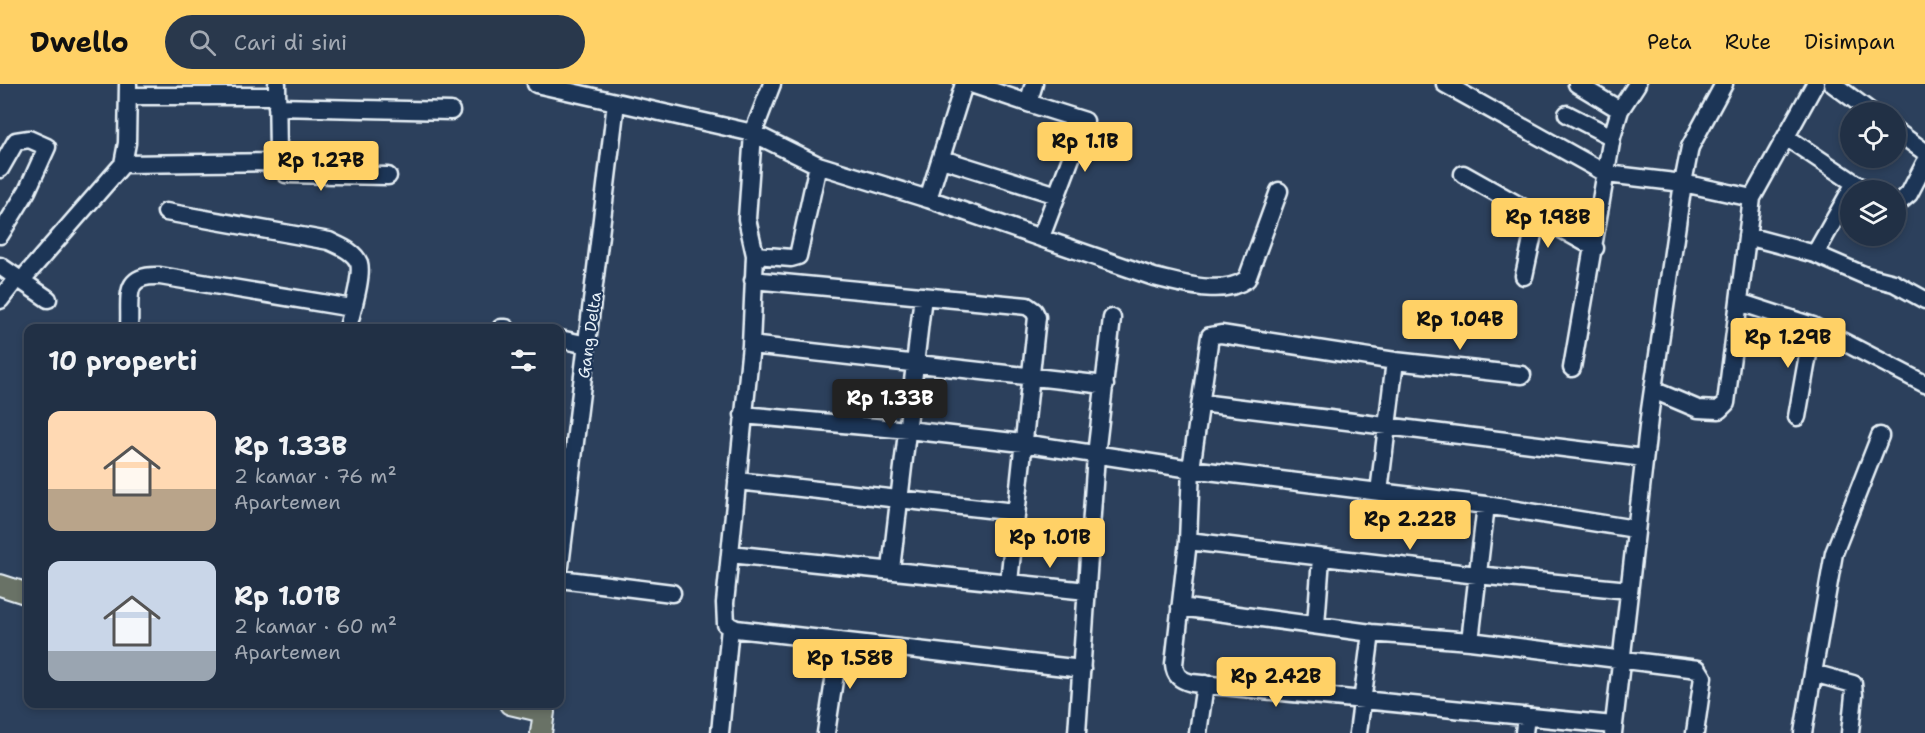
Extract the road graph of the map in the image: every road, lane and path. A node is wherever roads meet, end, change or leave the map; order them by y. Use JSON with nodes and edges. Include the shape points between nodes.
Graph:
{"nodes":[{"id":1,"x":536,"y":84,"type":"edge"},
{"id":2,"x":772,"y":84,"type":"edge"},
{"id":3,"x":964,"y":84,"type":"edge"},
{"id":4,"x":971,"y":84,"type":"edge"},
{"id":5,"x":1034,"y":84,"type":"edge"},
{"id":6,"x":1445,"y":84,"type":"edge"},
{"id":7,"x":1577,"y":84,"type":"edge"},
{"id":8,"x":1637,"y":84,"type":"edge"},
{"id":9,"x":1724,"y":84,"type":"edge"},
{"id":10,"x":1815,"y":84,"type":"edge"},
{"id":11,"x":1833,"y":84,"type":"edge"},
{"id":12,"x":128,"y":90,"type":"edge"},
{"id":13,"x":277,"y":96,"type":"edge"},
{"id":14,"x":1857,"y":102,"type":"edge"},
{"id":15,"x":616,"y":103,"type":"junction"},
{"id":16,"x":1028,"y":103,"type":"junction"},
{"id":17,"x":1620,"y":110,"type":"junction"},
{"id":18,"x":451,"y":111,"type":"dead end"},
{"id":19,"x":1567,"y":114,"type":"dead end"},
{"id":20,"x":753,"y":134,"type":"junction"},
{"id":21,"x":1786,"y":136,"type":"junction"},
{"id":22,"x":1612,"y":137,"type":"junction"},
{"id":23,"x":1906,"y":138,"type":"edge"},
{"id":24,"x":1925,"y":152,"type":"edge"},
{"id":25,"x":942,"y":159,"type":"junction"},
{"id":26,"x":275,"y":162,"type":"junction"},
{"id":27,"x":1925,"y":163,"type":"edge"},
{"id":28,"x":123,"y":164,"type":"junction"},
{"id":29,"x":818,"y":165,"type":"junction"},
{"id":30,"x":0,"y":169,"type":"edge"},
{"id":31,"x":1463,"y":174,"type":"dead end"},
{"id":32,"x":1607,"y":174,"type":"junction"},
{"id":33,"x":388,"y":176,"type":"dead end"},
{"id":34,"x":1850,"y":180,"type":"edge"},
{"id":35,"x":1683,"y":183,"type":"junction"},
{"id":36,"x":1279,"y":191,"type":"dead end"},
{"id":37,"x":1058,"y":195,"type":"junction"},
{"id":38,"x":1906,"y":197,"type":"edge"},
{"id":39,"x":1752,"y":198,"type":"junction"},
{"id":40,"x":928,"y":199,"type":"junction"},
{"id":41,"x":166,"y":212,"type":"dead end"},
{"id":42,"x":1537,"y":216,"type":"junction"},
{"id":43,"x":1840,"y":217,"type":"edge"},
{"id":44,"x":2,"y":227,"type":"edge"},
{"id":45,"x":1747,"y":236,"type":"junction"},
{"id":46,"x":1041,"y":237,"type":"junction"},
{"id":47,"x":1595,"y":248,"type":"junction"},
{"id":48,"x":1815,"y":254,"type":"junction"},
{"id":49,"x":755,"y":255,"type":"junction"},
{"id":50,"x":0,"y":266,"type":"edge"},
{"id":51,"x":22,"y":276,"type":"junction"},
{"id":52,"x":1524,"y":276,"type":"dead end"},
{"id":53,"x":753,"y":280,"type":"junction"},
{"id":54,"x":923,"y":296,"type":"junction"},
{"id":55,"x":48,"y":299,"type":"dead end"},
{"id":56,"x":0,"y":300,"type":"edge"},
{"id":57,"x":1925,"y":300,"type":"edge"},
{"id":58,"x":1739,"y":302,"type":"junction"},
{"id":59,"x":352,"y":308,"type":"junction"},
{"id":60,"x":1112,"y":318,"type":"dead end"},
{"id":61,"x":129,"y":324,"type":"edge"},
{"id":62,"x":349,"y":324,"type":"edge"},
{"id":63,"x":1813,"y":327,"type":"junction"},
{"id":64,"x":564,"y":340,"type":"edge"},
{"id":65,"x":587,"y":345,"type":"junction"},
{"id":66,"x":751,"y":345,"type":"junction"},
{"id":67,"x":1395,"y":361,"type":"junction"},
{"id":68,"x":916,"y":365,"type":"junction"},
{"id":69,"x":1572,"y":369,"type":"dead end"},
{"id":70,"x":1522,"y":375,"type":"dead end"},
{"id":71,"x":1030,"y":376,"type":"junction"},
{"id":72,"x":1925,"y":384,"type":"edge"},
{"id":73,"x":1104,"y":385,"type":"junction"},
{"id":74,"x":1653,"y":390,"type":"junction"},
{"id":75,"x":1201,"y":403,"type":"junction"},
{"id":76,"x":743,"y":415,"type":"junction"},
{"id":77,"x":1797,"y":417,"type":"dead end"},
{"id":78,"x":1386,"y":427,"type":"junction"},
{"id":79,"x":908,"y":430,"type":"junction"},
{"id":80,"x":1880,"y":436,"type":"dead end"},
{"id":81,"x":1022,"y":443,"type":"junction"},
{"id":82,"x":1096,"y":455,"type":"junction"},
{"id":83,"x":1644,"y":458,"type":"junction"},
{"id":84,"x":1191,"y":469,"type":"junction"},
{"id":85,"x":737,"y":481,"type":"junction"},
{"id":86,"x":1379,"y":492,"type":"junction"},
{"id":87,"x":901,"y":499,"type":"junction"},
{"id":88,"x":1486,"y":505,"type":"junction"},
{"id":89,"x":1015,"y":512,"type":"junction"},
{"id":90,"x":1635,"y":529,"type":"junction"},
{"id":91,"x":564,"y":533,"type":"edge"},
{"id":92,"x":1188,"y":541,"type":"junction"},
{"id":93,"x":730,"y":554,"type":"junction"},
{"id":94,"x":1321,"y":558,"type":"junction"},
{"id":95,"x":891,"y":569,"type":"junction"},
{"id":96,"x":1477,"y":576,"type":"junction"},
{"id":97,"x":564,"y":579,"type":"edge"},
{"id":98,"x":1009,"y":582,"type":"junction"},
{"id":99,"x":0,"y":585,"type":"edge"},
{"id":100,"x":1629,"y":590,"type":"junction"},
{"id":101,"x":1087,"y":591,"type":"junction"},
{"id":102,"x":672,"y":592,"type":"dead end"},
{"id":103,"x":24,"y":593,"type":"edge"},
{"id":104,"x":1180,"y":607,"type":"junction"},
{"id":105,"x":1316,"y":625,"type":"junction"},
{"id":106,"x":730,"y":627,"type":"junction"},
{"id":107,"x":1371,"y":633,"type":"junction"},
{"id":108,"x":1470,"y":641,"type":"junction"},
{"id":109,"x":840,"y":642,"type":"junction"},
{"id":110,"x":1622,"y":658,"type":"junction"},
{"id":111,"x":1082,"y":669,"type":"junction"},
{"id":112,"x":1813,"y":673,"type":"junction"},
{"id":113,"x":1205,"y":684,"type":"junction"},
{"id":114,"x":1362,"y":700,"type":"junction"},
{"id":115,"x":545,"y":708,"type":"edge"},
{"id":116,"x":1525,"y":725,"type":"edge"},
{"id":117,"x":1613,"y":729,"type":"edge"},
{"id":118,"x":542,"y":733,"type":"edge"},
{"id":119,"x":720,"y":733,"type":"edge"},
{"id":120,"x":826,"y":733,"type":"edge"},
{"id":121,"x":1077,"y":733,"type":"edge"},
{"id":122,"x":1198,"y":733,"type":"edge"},
{"id":123,"x":1358,"y":733,"type":"edge"},
{"id":124,"x":1695,"y":733,"type":"edge"},
{"id":125,"x":1803,"y":733,"type":"edge"},
{"id":126,"x":1850,"y":733,"type":"edge"}],
"edges":[{"from":1,"to":15,"type":"street"},
{"from":2,"to":20,"type":"street"},
{"from":3,"to":25,"type":"street"},
{"from":4,"to":16,"type":"street"},
{"from":5,"to":16,"type":"street"},
{"from":6,"to":32,"type":"street"},
{"from":7,"to":17,"type":"street"},
{"from":8,"to":17,"type":"street"},
{"from":9,"to":35,"type":"street","via":[[1690,147]]},
{"from":10,"to":21,"type":"street"},
{"from":11,"to":14,"type":"street"},
{"from":12,"to":13,"type":"street"},
{"from":12,"to":28,"type":"street"},
{"from":13,"to":18,"type":"street"},
{"from":13,"to":26,"type":"street"},
{"from":15,"to":20,"type":"street"},
{"from":15,"to":65,"type":"street","name":"Gang Delta"},
{"from":16,"to":37,"type":"street","via":[[1085,121]]},
{"from":17,"to":22,"type":"street"},
{"from":19,"to":22,"type":"street"},
{"from":20,"to":29,"type":"street"},
{"from":20,"to":49,"type":"street","via":[[747,219]]},
{"from":21,"to":34,"type":"street"},
{"from":21,"to":39,"type":"street"},
{"from":22,"to":32,"type":"street"},
{"from":23,"to":24,"type":"street"},
{"from":25,"to":37,"type":"street"},
{"from":25,"to":40,"type":"street"},
{"from":26,"to":28,"type":"street"},
{"from":26,"to":33,"type":"street","via":[[286,174]]},
{"from":27,"to":38,"type":"street"},
{"from":28,"to":51,"type":"street"},
{"from":29,"to":40,"type":"street"},
{"from":29,"to":49,"type":"street","via":[[798,256]]},
{"from":30,"to":44,"type":"street","via":[[16,141],[29,139],[47,147],[27,192]]},
{"from":31,"to":42,"type":"street"},
{"from":32,"to":35,"type":"street"},
{"from":32,"to":47,"type":"street"},
{"from":35,"to":39,"type":"street"},
{"from":35,"to":74,"type":"street"},
{"from":36,"to":46,"type":"street","via":[[1250,276],[1237,284],[1202,286],[1154,277]]},
{"from":37,"to":46,"type":"street"},
{"from":39,"to":45,"type":"street"},
{"from":40,"to":46,"type":"street"},
{"from":41,"to":59,"type":"street","via":[[340,246],[358,263]]},
{"from":42,"to":47,"type":"street"},
{"from":42,"to":52,"type":"street"},
{"from":43,"to":48,"type":"street"},
{"from":45,"to":48,"type":"street"},
{"from":45,"to":58,"type":"street"},
{"from":47,"to":69,"type":"street"},
{"from":48,"to":57,"type":"street","via":[[1866,276],[1894,283]]},
{"from":49,"to":53,"type":"street"},
{"from":50,"to":51,"type":"street"},
{"from":51,"to":55,"type":"street"},
{"from":51,"to":56,"type":"street"},
{"from":53,"to":54,"type":"street"},
{"from":53,"to":66,"type":"street"},
{"from":54,"to":68,"type":"street"},
{"from":54,"to":71,"type":"street","via":[[1033,309],[1037,317]]},
{"from":58,"to":63,"type":"street"},
{"from":58,"to":74,"type":"street","via":[[1723,407],[1716,411],[1698,410]]},
{"from":59,"to":61,"type":"street","via":[[143,275],[132,286]]},
{"from":59,"to":62,"type":"street"},
{"from":60,"to":73,"type":"street"},
{"from":63,"to":72,"type":"street"},
{"from":63,"to":77,"type":"street"},
{"from":64,"to":65,"type":"street"},
{"from":65,"to":91,"type":"street","name":"Gang Delta"},
{"from":66,"to":68,"type":"street"},
{"from":66,"to":76,"type":"street"},
{"from":67,"to":70,"type":"street"},
{"from":67,"to":75,"type":"street","via":[[1216,333],[1207,341]]},
{"from":67,"to":78,"type":"street"},
{"from":68,"to":71,"type":"street"},
{"from":68,"to":79,"type":"street"},
{"from":71,"to":73,"type":"street"},
{"from":71,"to":81,"type":"street"},
{"from":73,"to":82,"type":"street"},
{"from":74,"to":83,"type":"street"},
{"from":75,"to":78,"type":"street"},
{"from":75,"to":84,"type":"street"},
{"from":76,"to":79,"type":"street"},
{"from":76,"to":85,"type":"street"},
{"from":78,"to":83,"type":"street"},
{"from":78,"to":86,"type":"street"},
{"from":79,"to":81,"type":"street"},
{"from":79,"to":87,"type":"street"},
{"from":80,"to":112,"type":"street","via":[[1834,554]]},
{"from":81,"to":82,"type":"street"},
{"from":81,"to":89,"type":"street"},
{"from":82,"to":84,"type":"street"},
{"from":82,"to":101,"type":"street"},
{"from":83,"to":90,"type":"street"},
{"from":84,"to":86,"type":"street"},
{"from":84,"to":92,"type":"street"},
{"from":85,"to":87,"type":"street"},
{"from":85,"to":93,"type":"street"},
{"from":86,"to":88,"type":"street"},
{"from":87,"to":89,"type":"street"},
{"from":87,"to":95,"type":"street"},
{"from":88,"to":90,"type":"street"},
{"from":88,"to":96,"type":"street"},
{"from":89,"to":98,"type":"street"},
{"from":90,"to":100,"type":"street"},
{"from":92,"to":94,"type":"street"},
{"from":92,"to":104,"type":"street"},
{"from":93,"to":95,"type":"street"},
{"from":93,"to":106,"type":"street","via":[[725,614]]},
{"from":94,"to":96,"type":"street"},
{"from":94,"to":105,"type":"street"},
{"from":95,"to":98,"type":"street"},
{"from":96,"to":100,"type":"street"},
{"from":96,"to":108,"type":"street"},
{"from":97,"to":102,"type":"street"},
{"from":98,"to":101,"type":"street"},
{"from":99,"to":103,"type":"main road"},
{"from":100,"to":110,"type":"street"},
{"from":101,"to":111,"type":"street"},
{"from":104,"to":105,"type":"street"},
{"from":104,"to":113,"type":"street","via":[[1175,672],[1182,680]]},
{"from":105,"to":107,"type":"street"},
{"from":106,"to":109,"type":"street"},
{"from":106,"to":119,"type":"street"},
{"from":107,"to":108,"type":"street"},
{"from":107,"to":114,"type":"street"},
{"from":108,"to":110,"type":"street"},
{"from":109,"to":111,"type":"street"},
{"from":109,"to":120,"type":"street"},
{"from":110,"to":117,"type":"street"},
{"from":110,"to":124,"type":"street","via":[[1701,671]]},
{"from":111,"to":121,"type":"street"},
{"from":112,"to":125,"type":"street"},
{"from":112,"to":126,"type":"street","via":[[1853,684]]},
{"from":113,"to":114,"type":"street"},
{"from":113,"to":122,"type":"street"},
{"from":114,"to":116,"type":"street"},
{"from":114,"to":123,"type":"street"},
{"from":115,"to":118,"type":"main road"},
{"from":116,"to":117,"type":"street"}]}
